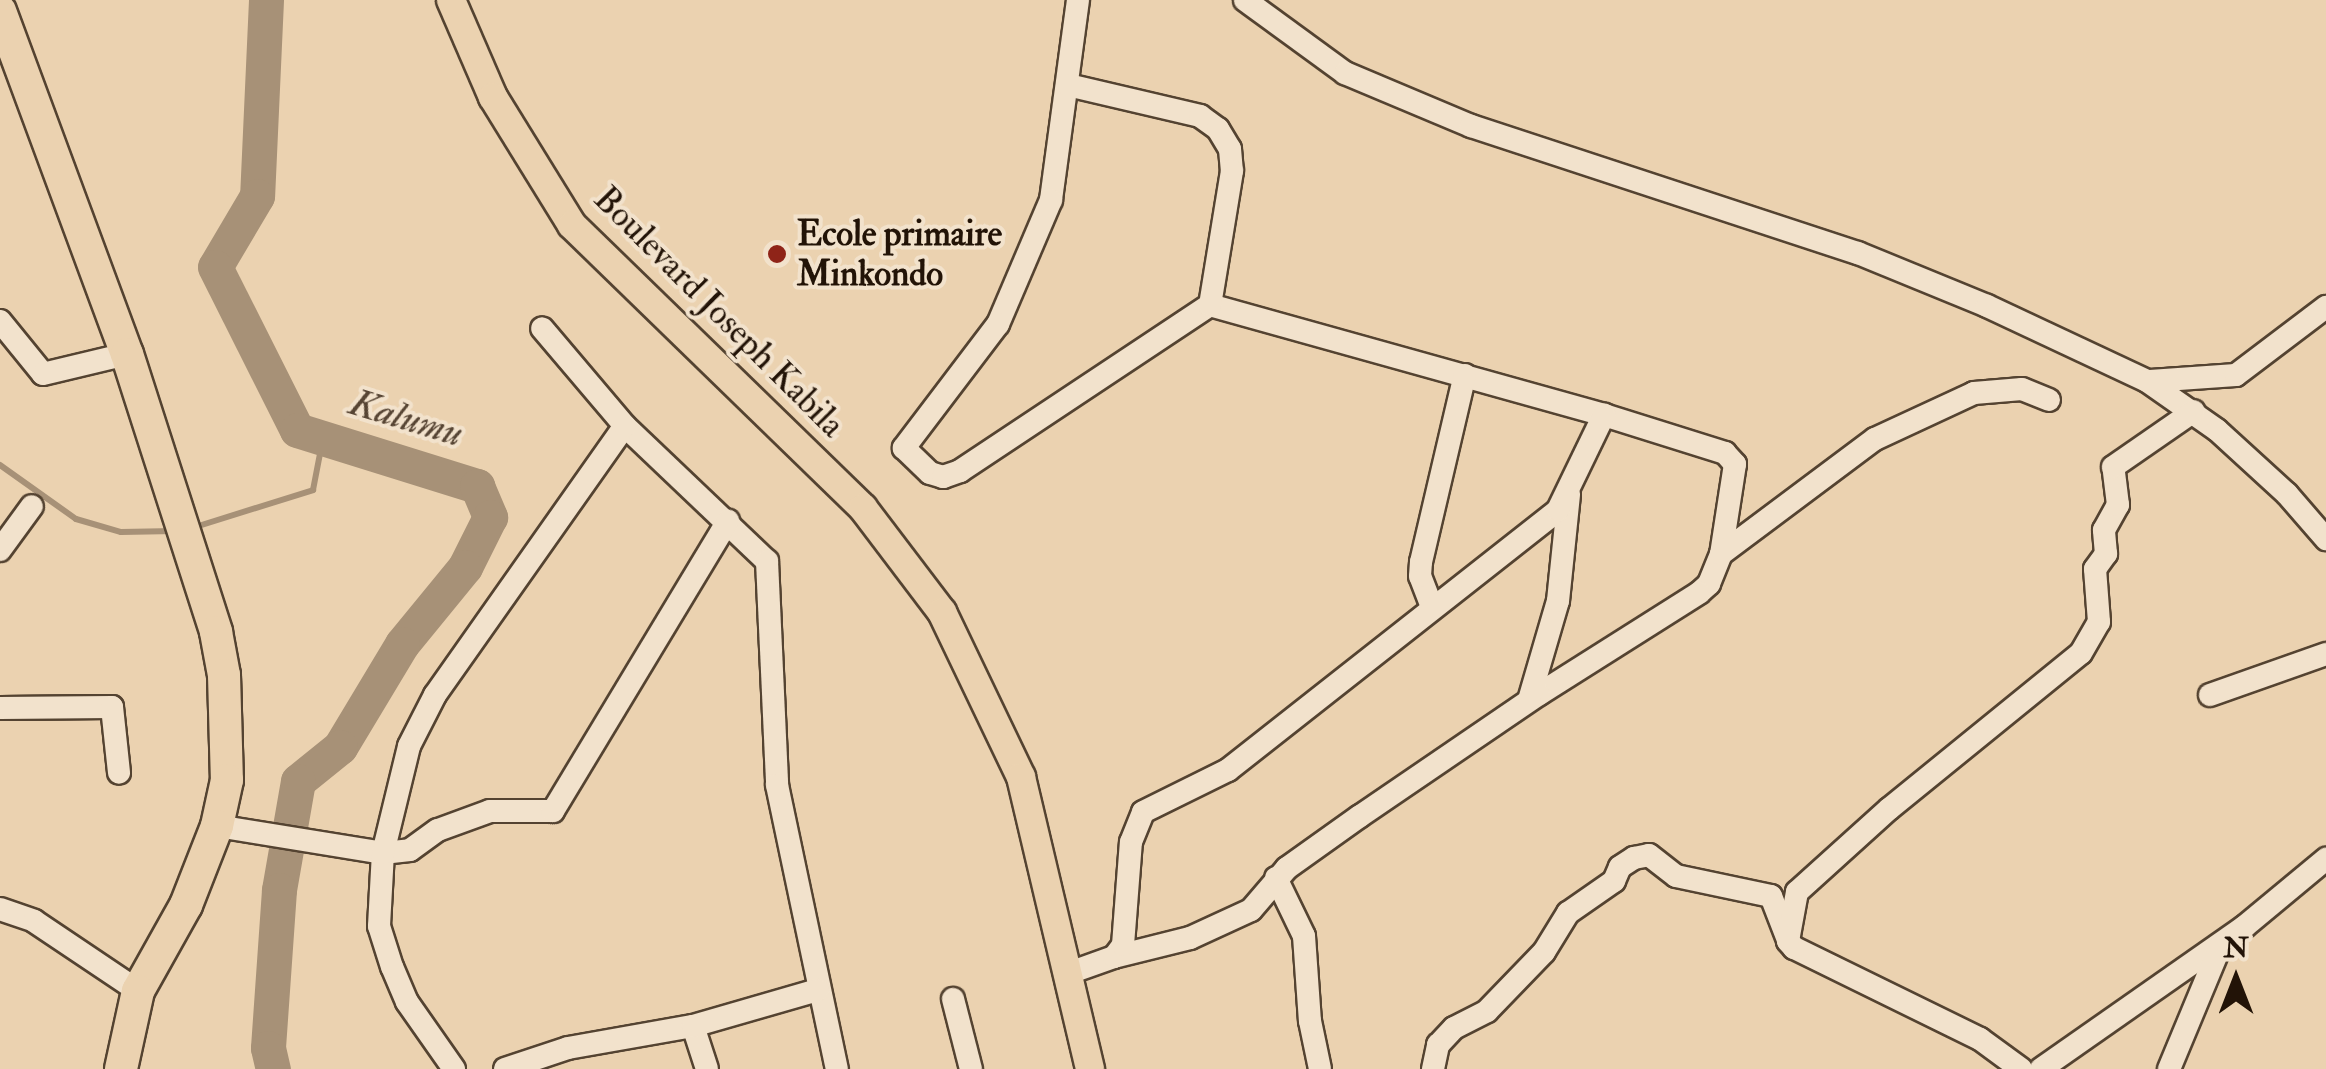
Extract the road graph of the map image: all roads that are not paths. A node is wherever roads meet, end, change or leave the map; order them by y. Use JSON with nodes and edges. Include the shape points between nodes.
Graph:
{"nodes":[{"id":1,"x":451,"y":0,"type":"edge"},
{"id":2,"x":1078,"y":0,"type":"edge"},
{"id":3,"x":1245,"y":0,"type":"edge"},
{"id":4,"x":0,"y":11,"type":"edge"},
{"id":5,"x":1068,"y":86,"type":"junction"},
{"id":6,"x":1210,"y":304,"type":"junction"},
{"id":7,"x":2326,"y":307,"type":"edge"},
{"id":8,"x":0,"y":321,"type":"edge"},
{"id":9,"x":542,"y":328,"type":"dead end"},
{"id":10,"x":128,"y":354,"type":"junction"},
{"id":11,"x":1465,"y":375,"type":"junction"},
{"id":12,"x":2146,"y":381,"type":"junction"},
{"id":13,"x":2049,"y":400,"type":"dead end"},
{"id":14,"x":2194,"y":411,"type":"junction"},
{"id":15,"x":1604,"y":414,"type":"junction"},
{"id":16,"x":626,"y":426,"type":"junction"},
{"id":17,"x":1569,"y":495,"type":"junction"},
{"id":18,"x":32,"y":506,"type":"dead end"},
{"id":19,"x":728,"y":521,"type":"junction"},
{"id":20,"x":2326,"y":538,"type":"edge"},
{"id":21,"x":0,"y":550,"type":"edge"},
{"id":22,"x":1721,"y":554,"type":"junction"},
{"id":23,"x":1432,"y":607,"type":"junction"},
{"id":24,"x":2326,"y":654,"type":"edge"},
{"id":25,"x":2210,"y":695,"type":"dead end"},
{"id":26,"x":1529,"y":700,"type":"junction"},
{"id":27,"x":0,"y":708,"type":"edge"},
{"id":28,"x":119,"y":773,"type":"dead end"},
{"id":29,"x":216,"y":826,"type":"junction"},
{"id":30,"x":382,"y":853,"type":"junction"},
{"id":31,"x":2326,"y":859,"type":"edge"},
{"id":32,"x":1276,"y":878,"type":"junction"},
{"id":33,"x":1797,"y":892,"type":"junction"},
{"id":34,"x":1771,"y":896,"type":"junction"},
{"id":35,"x":0,"y":909,"type":"edge"},
{"id":36,"x":1788,"y":941,"type":"junction"},
{"id":37,"x":2221,"y":944,"type":"junction"},
{"id":38,"x":1114,"y":957,"type":"junction"},
{"id":39,"x":1069,"y":973,"type":"junction"},
{"id":40,"x":818,"y":990,"type":"junction"},
{"id":41,"x":138,"y":991,"type":"junction"},
{"id":42,"x":954,"y":999,"type":"dead end"},
{"id":43,"x":692,"y":1026,"type":"junction"},
{"id":44,"x":121,"y":1069,"type":"edge"},
{"id":45,"x":454,"y":1069,"type":"edge"},
{"id":46,"x":505,"y":1069,"type":"edge"},
{"id":47,"x":706,"y":1069,"type":"edge"},
{"id":48,"x":838,"y":1069,"type":"edge"},
{"id":49,"x":971,"y":1069,"type":"edge"},
{"id":50,"x":1090,"y":1069,"type":"edge"},
{"id":51,"x":1320,"y":1069,"type":"edge"},
{"id":52,"x":1433,"y":1069,"type":"edge"},
{"id":53,"x":2022,"y":1069,"type":"edge"},
{"id":54,"x":2042,"y":1069,"type":"edge"},
{"id":55,"x":2169,"y":1069,"type":"edge"}],
"edges":[{"from":1,"to":39,"type":"main road","name":"Boulevard Joseph Kabila","via":[[493,98],[572,225],[863,508],[942,612],[1021,778]]},
{"from":2,"to":5,"type":"street"},
{"from":3,"to":12,"type":"street","via":[[1326,63],[1399,96],[1628,180],[1858,253]]},
{"from":4,"to":10,"type":"highway"},
{"from":5,"to":6,"type":"street","via":[[1200,116],[1224,139],[1232,171]]},
{"from":5,"to":6,"type":"street","via":[[1056,182],[1007,308],[904,448],[930,473],[960,471]]},
{"from":6,"to":11,"type":"street"},
{"from":7,"to":12,"type":"street","via":[[2236,375]]},
{"from":8,"to":10,"type":"street","via":[[46,375]]},
{"from":9,"to":16,"type":"street"},
{"from":10,"to":29,"type":"highway","via":[[224,676],[227,780]]},
{"from":11,"to":15,"type":"street"},
{"from":11,"to":23,"type":"street","via":[[1421,562]]},
{"from":12,"to":14,"type":"street"},
{"from":13,"to":22,"type":"street","via":[[2022,389],[1974,393],[1875,439]]},
{"from":14,"to":20,"type":"street"},
{"from":14,"to":33,"type":"street","via":[[2114,467],[2118,505],[2104,530],[2106,554],[2096,569],[2100,622],[2081,653]]},
{"from":15,"to":17,"type":"street"},
{"from":15,"to":22,"type":"street","via":[[1732,457]]},
{"from":16,"to":19,"type":"street"},
{"from":16,"to":30,"type":"street","via":[[435,696],[409,746]]},
{"from":17,"to":23,"type":"street"},
{"from":17,"to":26,"type":"street","via":[[1558,601]]},
{"from":18,"to":21,"type":"street"},
{"from":19,"to":30,"type":"street","via":[[556,808],[490,811],[438,830],[410,850]]},
{"from":19,"to":40,"type":"street","via":[[768,561],[777,786]]},
{"from":22,"to":26,"type":"street","via":[[1699,593]]},
{"from":23,"to":38,"type":"street","via":[[1228,770],[1143,812],[1131,842],[1123,944]]},
{"from":24,"to":25,"type":"street"},
{"from":26,"to":32,"type":"street"},
{"from":27,"to":28,"type":"street","via":[[112,707]]},
{"from":29,"to":30,"type":"street"},
{"from":29,"to":41,"type":"highway","via":[[186,904]]},
{"from":30,"to":45,"type":"street","via":[[379,926],[392,966],[407,1002]]},
{"from":31,"to":37,"type":"street"},
{"from":32,"to":38,"type":"street","via":[[1251,910],[1190,938]]},
{"from":32,"to":51,"type":"street","via":[[1304,936]]},
{"from":33,"to":34,"type":"street"},
{"from":33,"to":36,"type":"street"},
{"from":34,"to":36,"type":"street"},
{"from":34,"to":52,"type":"street","via":[[1676,876],[1649,854],[1625,862],[1614,880],[1568,912],[1544,952],[1487,1010],[1438,1045]]},
{"from":35,"to":41,"type":"street","via":[[34,921]]},
{"from":36,"to":53,"type":"street","via":[[1980,1039]]},
{"from":37,"to":54,"type":"street"},
{"from":37,"to":55,"type":"street"},
{"from":38,"to":39,"type":"street"},
{"from":39,"to":50,"type":"main road","name":"Boulevard Joseph Kabila"},
{"from":40,"to":43,"type":"street"},
{"from":40,"to":48,"type":"street"},
{"from":41,"to":44,"type":"highway"},
{"from":42,"to":49,"type":"street"},
{"from":43,"to":46,"type":"street","via":[[568,1048]]},
{"from":43,"to":47,"type":"street"}]}
